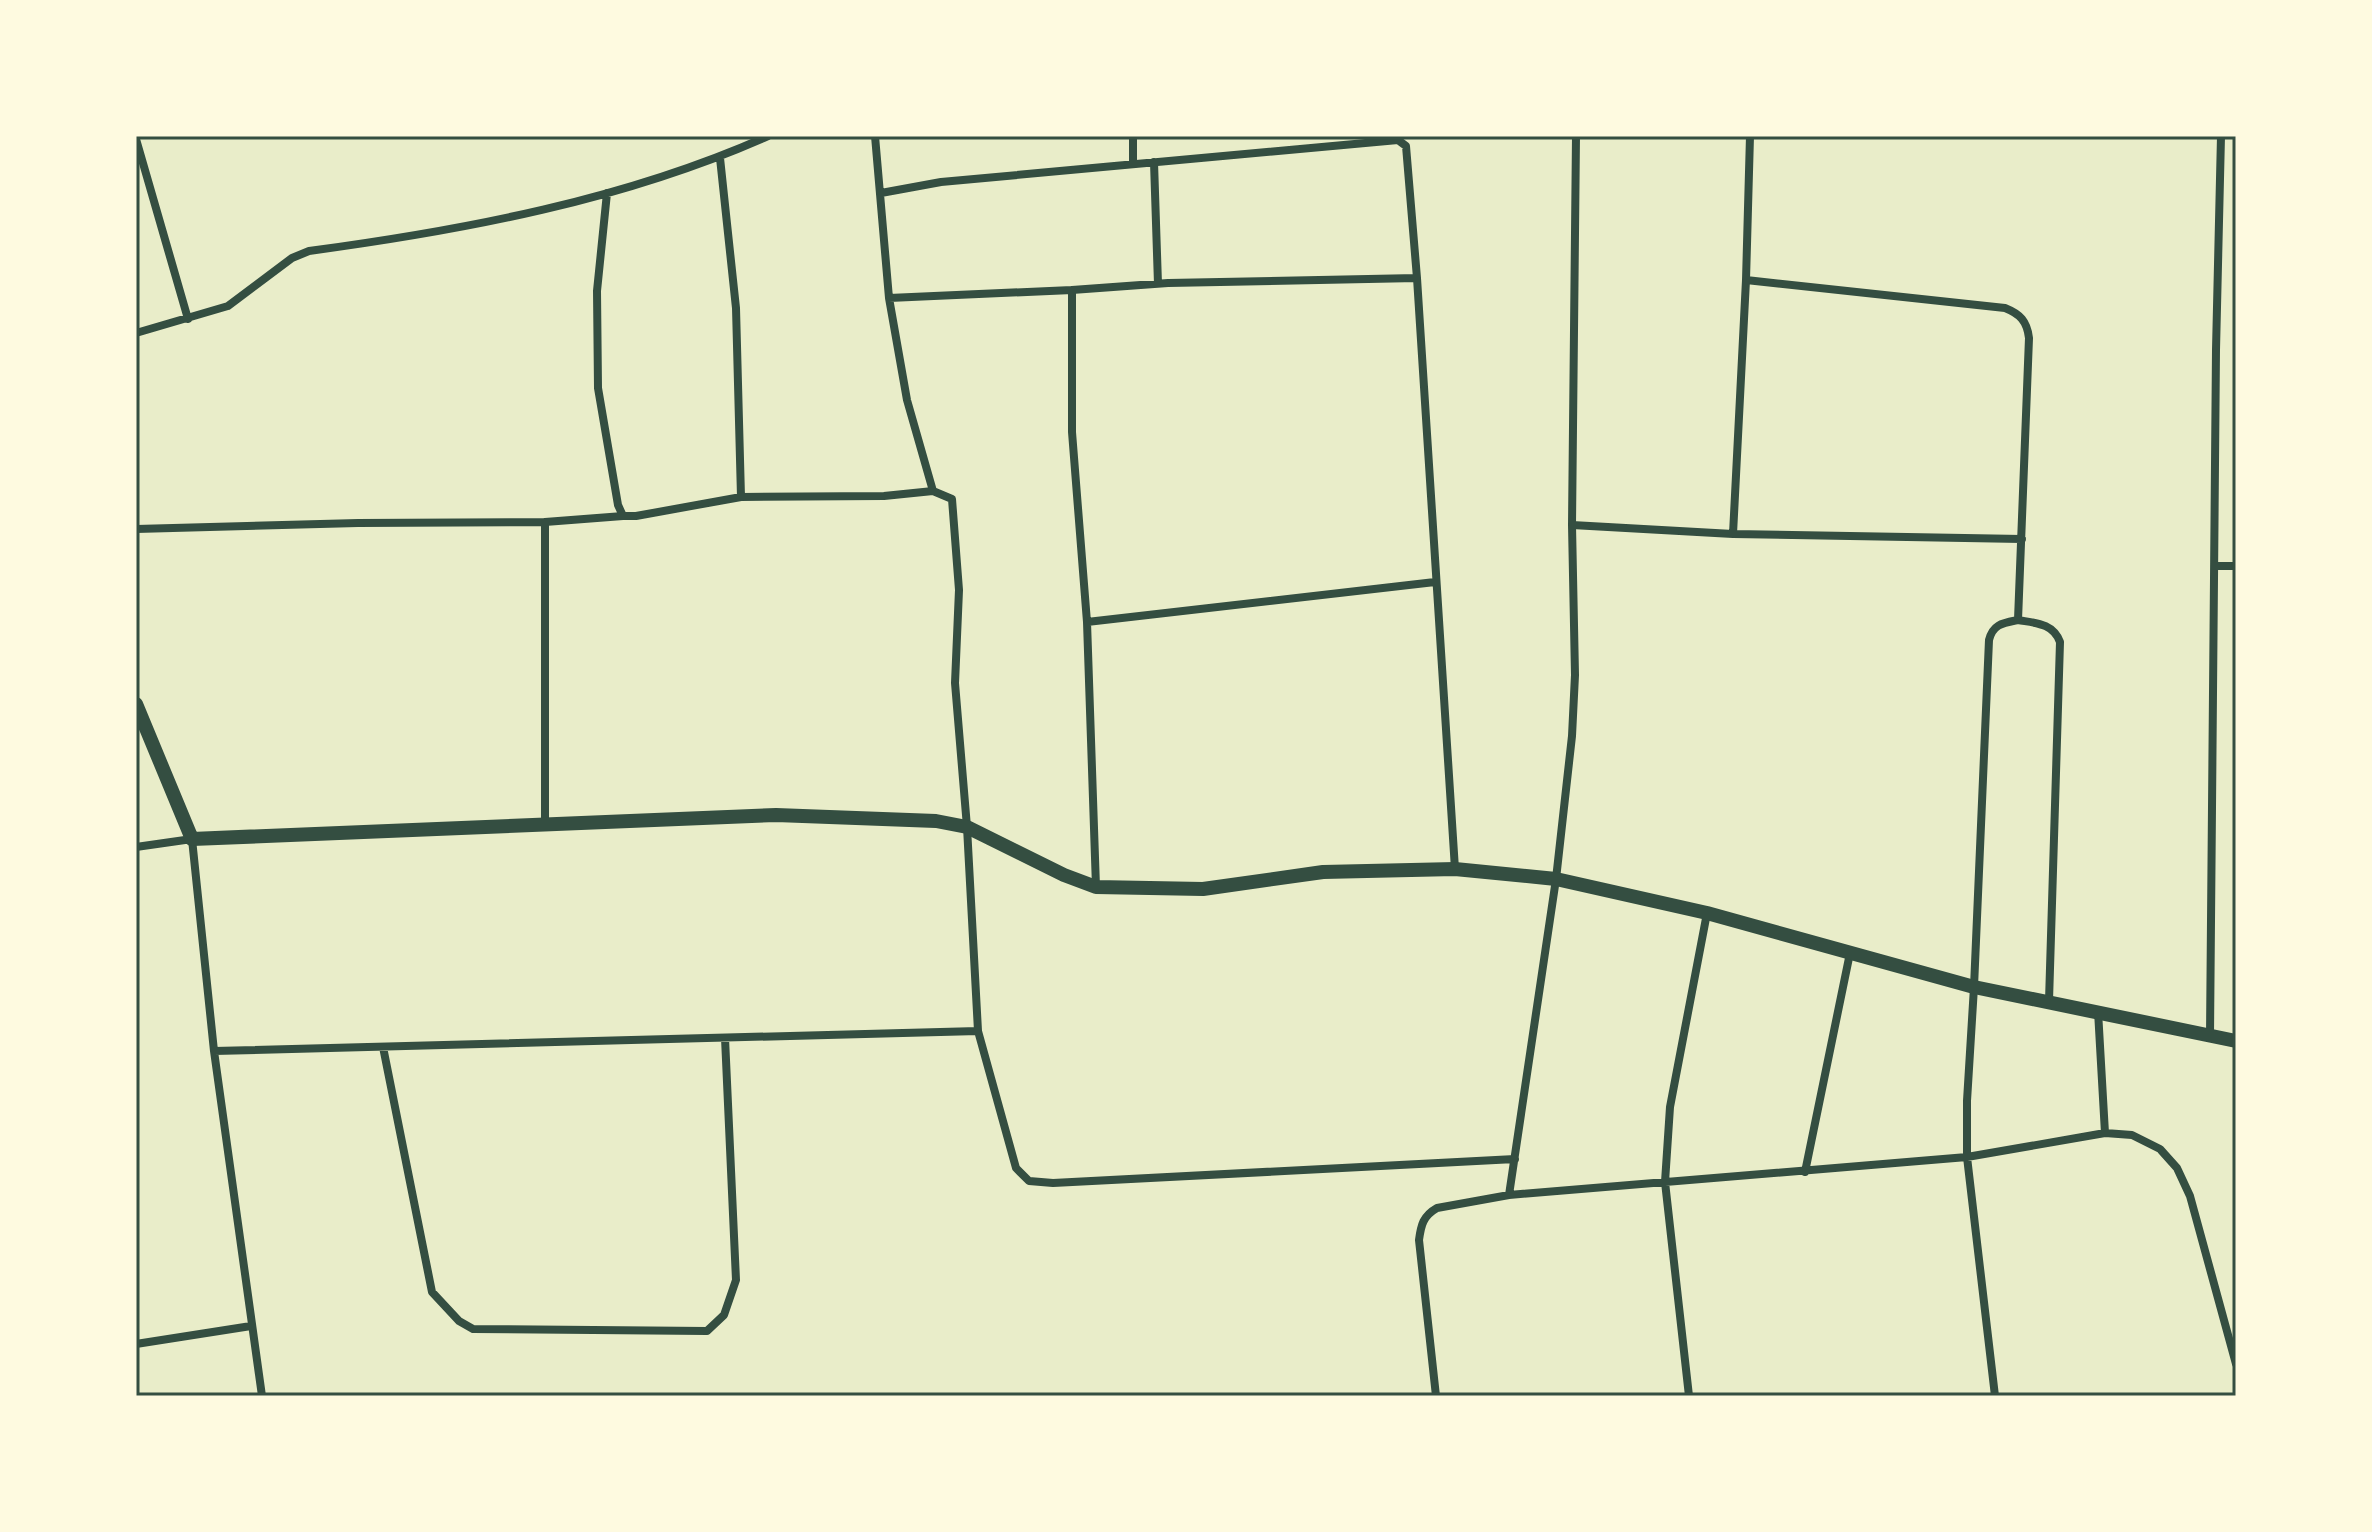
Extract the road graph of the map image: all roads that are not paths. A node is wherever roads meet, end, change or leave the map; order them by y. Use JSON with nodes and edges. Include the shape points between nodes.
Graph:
{"nodes":[{"id":1,"x":768,"y":136,"type":"edge"},
{"id":2,"x":875,"y":136,"type":"edge"},
{"id":3,"x":1133,"y":136,"type":"edge"},
{"id":4,"x":1576,"y":136,"type":"edge"},
{"id":5,"x":1750,"y":136,"type":"edge"},
{"id":6,"x":2221,"y":136,"type":"edge"},
{"id":7,"x":136,"y":139,"type":"edge"},
{"id":8,"x":720,"y":158,"type":"junction"},
{"id":9,"x":1154,"y":162,"type":"junction"},
{"id":10,"x":1133,"y":164,"type":"junction"},
{"id":11,"x":607,"y":193,"type":"junction"},
{"id":12,"x":881,"y":193,"type":"junction"},
{"id":13,"x":1417,"y":278,"type":"junction"},
{"id":14,"x":1746,"y":280,"type":"junction"},
{"id":15,"x":1158,"y":284,"type":"junction"},
{"id":16,"x":1072,"y":290,"type":"junction"},
{"id":17,"x":889,"y":298,"type":"junction"},
{"id":18,"x":188,"y":319,"type":"junction"},
{"id":19,"x":136,"y":333,"type":"edge"},
{"id":20,"x":933,"y":491,"type":"junction"},
{"id":21,"x":741,"y":497,"type":"junction"},
{"id":22,"x":623,"y":516,"type":"junction"},
{"id":23,"x":545,"y":522,"type":"junction"},
{"id":24,"x":1572,"y":525,"type":"junction"},
{"id":25,"x":136,"y":529,"type":"edge"},
{"id":26,"x":1733,"y":534,"type":"junction"},
{"id":27,"x":2022,"y":539,"type":"junction"},
{"id":28,"x":2215,"y":566,"type":"junction"},
{"id":29,"x":2236,"y":566,"type":"edge"},
{"id":30,"x":1435,"y":582,"type":"junction"},
{"id":31,"x":2018,"y":620,"type":"junction"},
{"id":32,"x":1087,"y":622,"type":"junction"},
{"id":33,"x":136,"y":704,"type":"edge"},
{"id":34,"x":545,"y":824,"type":"junction"},
{"id":35,"x":967,"y":827,"type":"junction"},
{"id":36,"x":192,"y":839,"type":"junction"},
{"id":37,"x":136,"y":847,"type":"edge"},
{"id":38,"x":1455,"y":869,"type":"junction"},
{"id":39,"x":1556,"y":879,"type":"junction"},
{"id":40,"x":1096,"y":887,"type":"junction"},
{"id":41,"x":1707,"y":913,"type":"junction"},
{"id":42,"x":1850,"y":953,"type":"junction"},
{"id":43,"x":1974,"y":987,"type":"junction"},
{"id":44,"x":2049,"y":1001,"type":"junction"},
{"id":45,"x":2098,"y":1011,"type":"junction"},
{"id":46,"x":978,"y":1031,"type":"junction"},
{"id":47,"x":2210,"y":1036,"type":"junction"},
{"id":48,"x":725,"y":1038,"type":"junction"},
{"id":49,"x":2236,"y":1041,"type":"edge"},
{"id":50,"x":383,"y":1047,"type":"junction"},
{"id":51,"x":214,"y":1051,"type":"junction"},
{"id":52,"x":2105,"y":1133,"type":"junction"},
{"id":53,"x":1967,"y":1157,"type":"junction"},
{"id":54,"x":1515,"y":1159,"type":"junction"},
{"id":55,"x":1805,"y":1172,"type":"junction"},
{"id":56,"x":1665,"y":1182,"type":"junction"},
{"id":57,"x":1509,"y":1195,"type":"junction"},
{"id":58,"x":251,"y":1326,"type":"junction"},
{"id":59,"x":136,"y":1344,"type":"edge"},
{"id":60,"x":2236,"y":1364,"type":"edge"},
{"id":61,"x":262,"y":1396,"type":"edge"},
{"id":62,"x":1436,"y":1396,"type":"edge"},
{"id":63,"x":1689,"y":1396,"type":"edge"},
{"id":64,"x":1995,"y":1396,"type":"edge"}],
"edges":[{"from":1,"to":8,"type":"street"},
{"from":2,"to":12,"type":"street"},
{"from":3,"to":10,"type":"street"},
{"from":4,"to":24,"type":"street"},
{"from":5,"to":14,"type":"street"},
{"from":6,"to":28,"type":"street"},
{"from":7,"to":18,"type":"street"},
{"from":8,"to":11,"type":"street"},
{"from":8,"to":21,"type":"street","via":[[736,308]]},
{"from":9,"to":10,"type":"street"},
{"from":9,"to":13,"type":"street","via":[[1398,140],[1406,146]]},
{"from":9,"to":15,"type":"street"},
{"from":10,"to":12,"type":"street","via":[[941,182]]},
{"from":11,"to":18,"type":"street","via":[[499,220],[309,251],[228,306]]},
{"from":11,"to":22,"type":"street","via":[[597,291],[598,388]]},
{"from":12,"to":17,"type":"street"},
{"from":13,"to":15,"type":"street"},
{"from":13,"to":30,"type":"street"},
{"from":14,"to":26,"type":"street"},
{"from":14,"to":27,"type":"street","via":[[2018,313],[2029,338]]},
{"from":15,"to":16,"type":"street"},
{"from":16,"to":17,"type":"street"},
{"from":16,"to":32,"type":"street","via":[[1072,432]]},
{"from":17,"to":20,"type":"street","via":[[907,400]]},
{"from":18,"to":19,"type":"street"},
{"from":20,"to":21,"type":"street"},
{"from":20,"to":35,"type":"street","via":[[952,499],[959,590],[955,683]]},
{"from":21,"to":22,"type":"street"},
{"from":22,"to":23,"type":"street"},
{"from":23,"to":25,"type":"street"},
{"from":23,"to":34,"type":"street"},
{"from":24,"to":26,"type":"street"},
{"from":24,"to":39,"type":"street","via":[[1573,721]]},
{"from":26,"to":27,"type":"street"},
{"from":27,"to":31,"type":"street"},
{"from":28,"to":29,"type":"street"},
{"from":28,"to":47,"type":"street"},
{"from":30,"to":32,"type":"street"},
{"from":30,"to":38,"type":"street"},
{"from":31,"to":43,"type":"street","via":[[1998,625],[1989,640]]},
{"from":31,"to":44,"type":"street","via":[[2042,624],[2060,642]]},
{"from":32,"to":40,"type":"street"},
{"from":33,"to":36,"type":"street"},
{"from":34,"to":35,"type":"street","via":[[776,815],[936,821]]},
{"from":34,"to":36,"type":"street"},
{"from":35,"to":40,"type":"street"},
{"from":35,"to":46,"type":"street"},
{"from":36,"to":37,"type":"street"},
{"from":36,"to":51,"type":"street"},
{"from":38,"to":39,"type":"street"},
{"from":38,"to":40,"type":"street","via":[[1323,872],[1203,889]]},
{"from":39,"to":41,"type":"street"},
{"from":39,"to":54,"type":"street"},
{"from":41,"to":42,"type":"street"},
{"from":41,"to":56,"type":"street","via":[[1670,1107]]},
{"from":42,"to":43,"type":"street"},
{"from":42,"to":55,"type":"street"},
{"from":43,"to":44,"type":"street"},
{"from":43,"to":53,"type":"street"},
{"from":44,"to":45,"type":"street"},
{"from":45,"to":47,"type":"street"},
{"from":45,"to":52,"type":"street"},
{"from":46,"to":48,"type":"street"},
{"from":46,"to":54,"type":"street","via":[[1016,1168],[1029,1181]]},
{"from":47,"to":49,"type":"street"},
{"from":48,"to":50,"type":"street"},
{"from":48,"to":50,"type":"street","via":[[736,1280],[724,1315],[707,1331],[473,1329],[459,1321],[432,1292]]},
{"from":50,"to":51,"type":"street"},
{"from":51,"to":58,"type":"street"},
{"from":52,"to":53,"type":"street"},
{"from":52,"to":60,"type":"street","via":[[2132,1135],[2160,1149],[2177,1168],[2190,1196]]},
{"from":53,"to":55,"type":"street"},
{"from":53,"to":64,"type":"street"},
{"from":54,"to":57,"type":"street"},
{"from":55,"to":56,"type":"street"},
{"from":56,"to":57,"type":"street"},
{"from":56,"to":63,"type":"street"},
{"from":57,"to":62,"type":"street","via":[[1437,1208],[1421,1224]]},
{"from":58,"to":59,"type":"street"},
{"from":58,"to":61,"type":"street"}]}
